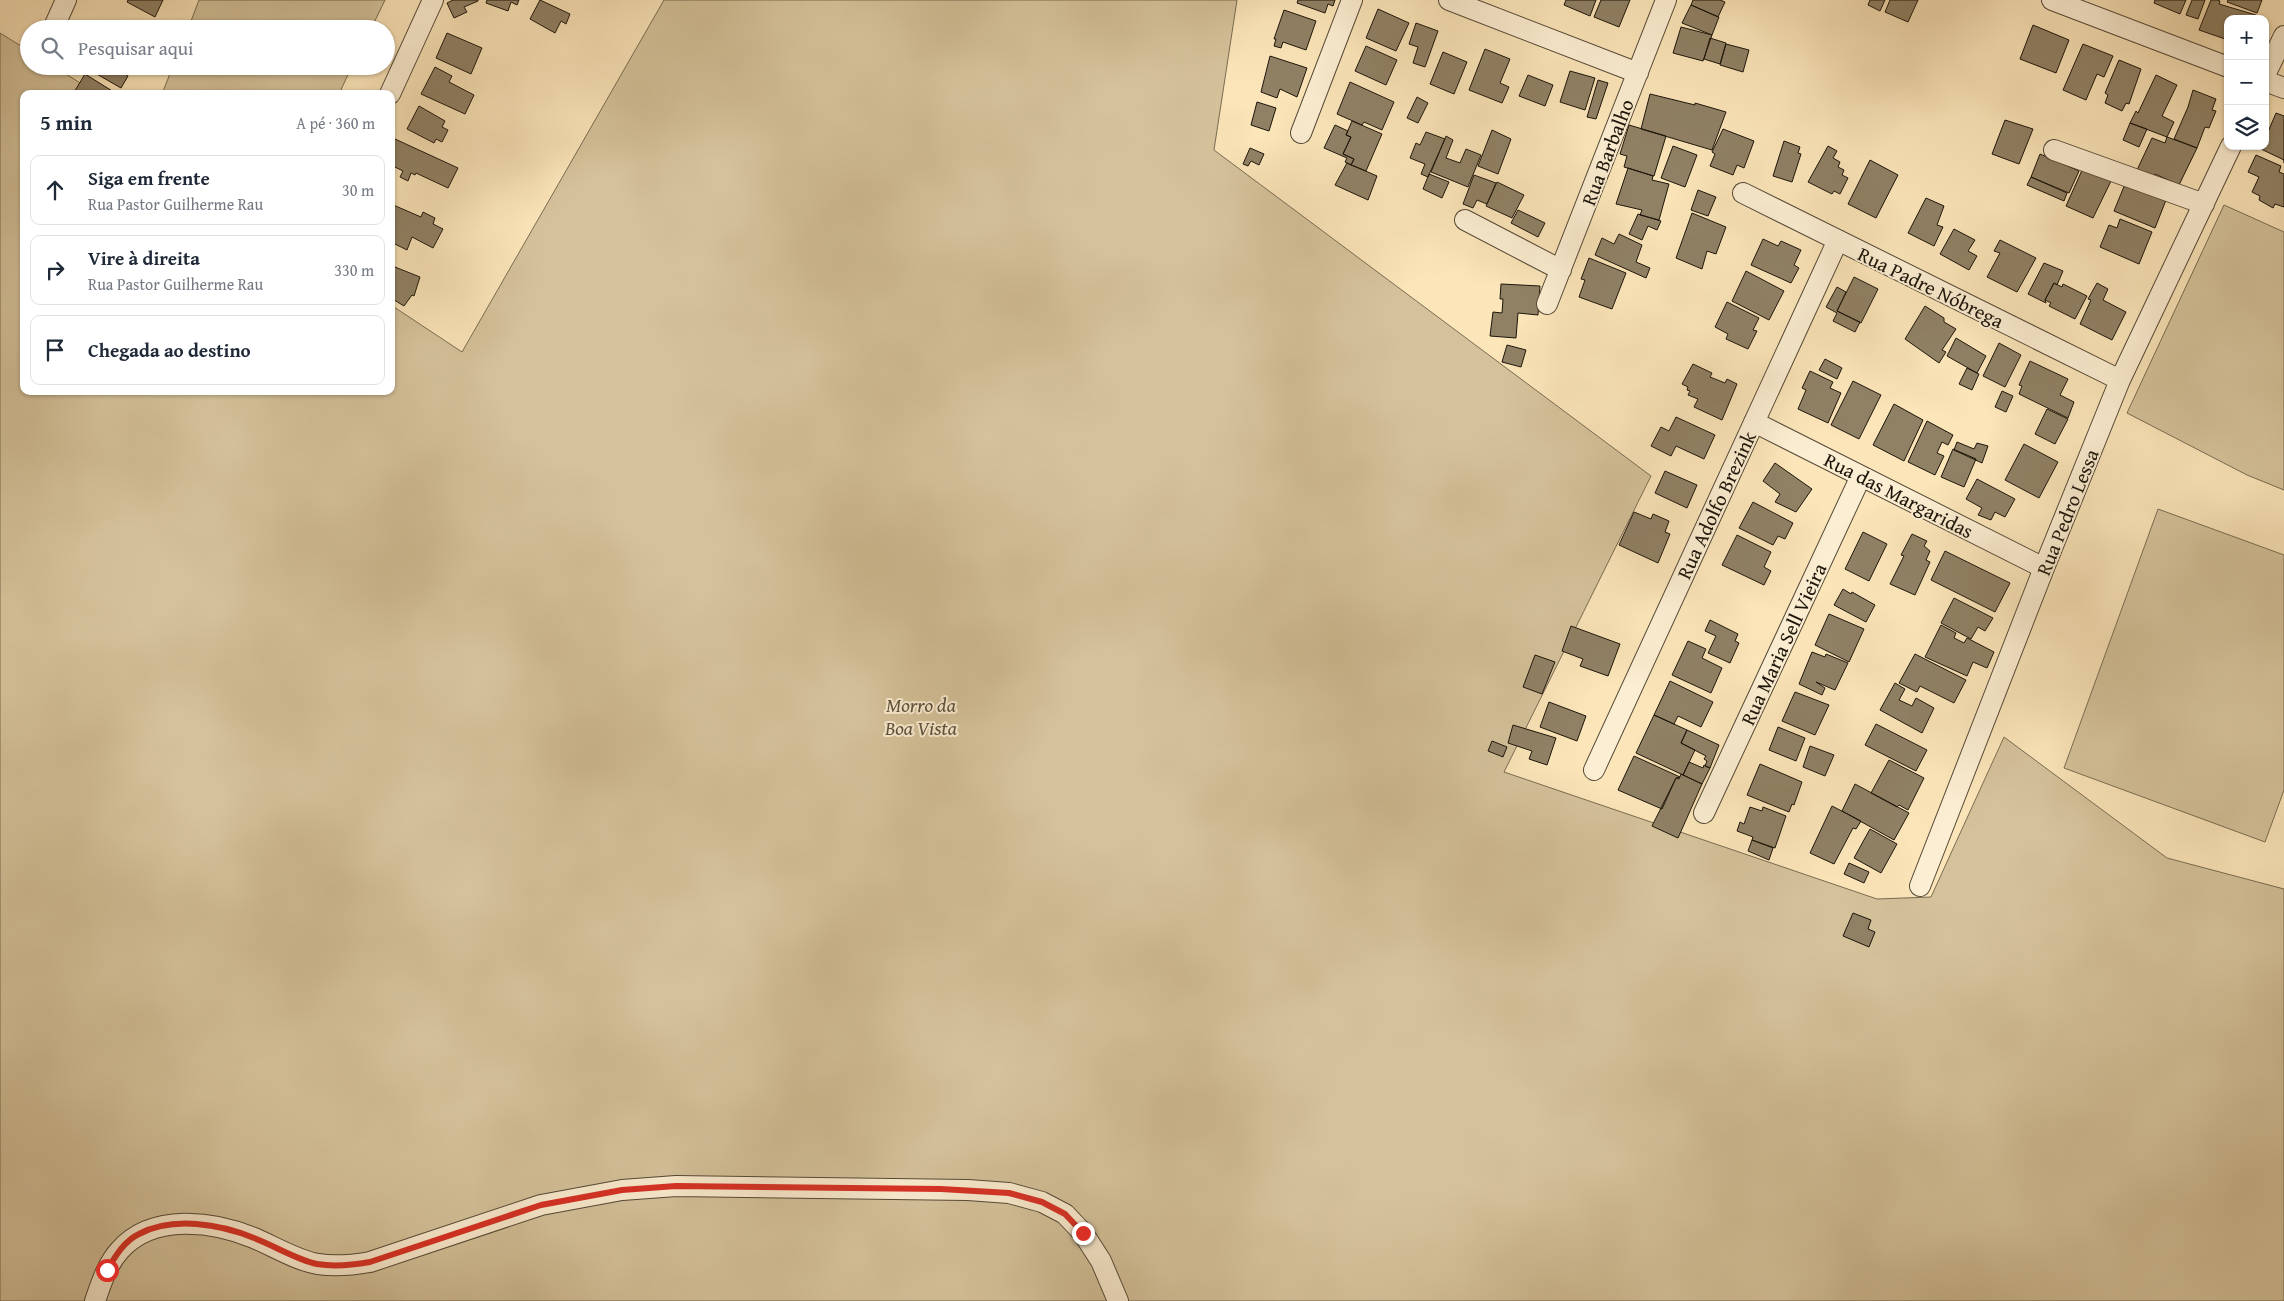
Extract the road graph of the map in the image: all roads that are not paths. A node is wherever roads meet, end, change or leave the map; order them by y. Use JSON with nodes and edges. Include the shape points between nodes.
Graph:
{"nodes":[{"id":1,"x":66,"y":0,"type":"edge"},
{"id":2,"x":433,"y":0,"type":"edge"},
{"id":3,"x":1352,"y":0,"type":"edge"},
{"id":4,"x":1449,"y":0,"type":"edge"},
{"id":5,"x":1666,"y":0,"type":"edge"},
{"id":6,"x":2052,"y":0,"type":"edge"},
{"id":7,"x":57,"y":20,"type":"edge"},
{"id":8,"x":2284,"y":36,"type":"edge"},
{"id":9,"x":2224,"y":65,"type":"edge"},
{"id":10,"x":2269,"y":67,"type":"edge"},
{"id":11,"x":1638,"y":73,"type":"junction"},
{"id":12,"x":2269,"y":82,"type":"edge"},
{"id":13,"x":2284,"y":88,"type":"edge"},
{"id":14,"x":392,"y":90,"type":"edge"},
{"id":15,"x":1301,"y":133,"type":"dead end"},
{"id":16,"x":2054,"y":150,"type":"dead end"},
{"id":17,"x":2229,"y":150,"type":"edge"},
{"id":18,"x":1743,"y":193,"type":"dead end"},
{"id":19,"x":2204,"y":204,"type":"junction"},
{"id":20,"x":1465,"y":220,"type":"dead end"},
{"id":21,"x":1838,"y":240,"type":"junction"},
{"id":22,"x":1560,"y":270,"type":"junction"},
{"id":23,"x":1547,"y":304,"type":"dead end"},
{"id":24,"x":2120,"y":380,"type":"junction"},
{"id":25,"x":1754,"y":422,"type":"junction"},
{"id":26,"x":1861,"y":476,"type":"junction"},
{"id":27,"x":2044,"y":568,"type":"junction"},
{"id":28,"x":1594,"y":770,"type":"dead end"},
{"id":29,"x":1704,"y":813,"type":"dead end"},
{"id":30,"x":1920,"y":886,"type":"dead end"},
{"id":31,"x":95,"y":1301,"type":"edge"},
{"id":32,"x":1118,"y":1301,"type":"edge"}],
"edges":[{"from":1,"to":7,"type":"street"},
{"from":2,"to":14,"type":"street"},
{"from":3,"to":15,"type":"street"},
{"from":4,"to":11,"type":"street"},
{"from":5,"to":11,"type":"street","name":"Rua Barbalho"},
{"from":6,"to":9,"type":"street"},
{"from":8,"to":10,"type":"street"},
{"from":11,"to":22,"type":"street","name":"Rua Barbalho"},
{"from":12,"to":13,"type":"street"},
{"from":16,"to":19,"type":"street"},
{"from":17,"to":19,"type":"street","name":"Rua Pedro Lessa"},
{"from":18,"to":21,"type":"street","name":"Rua Padre Nóbrega"},
{"from":19,"to":24,"type":"street","name":"Rua Pedro Lessa"},
{"from":20,"to":22,"type":"street"},
{"from":21,"to":24,"type":"street","name":"Rua Padre Nóbrega"},
{"from":21,"to":25,"type":"street","name":"Rua Adolfo Brezink"},
{"from":22,"to":23,"type":"street","name":"Rua Barbalho"},
{"from":24,"to":27,"type":"street","name":"Rua Pedro Lessa"},
{"from":25,"to":26,"type":"street","name":"Rua das Margaridas"},
{"from":25,"to":28,"type":"street","name":"Rua Adolfo Brezink"},
{"from":26,"to":27,"type":"street","name":"Rua das Margaridas"},
{"from":26,"to":29,"type":"street","name":"Rua Maria Sell Vieira"},
{"from":27,"to":30,"type":"street","name":"Rua Pedro Lessa"},
{"from":31,"to":32,"type":"street","via":[[119,1250],[138,1234],[163,1224],[224,1228],[316,1264],[348,1266],[370,1262],[541,1205],[622,1190],[676,1186],[941,1189],[1009,1193],[1042,1202],[1065,1214],[1083,1233],[1101,1261]]}]}
